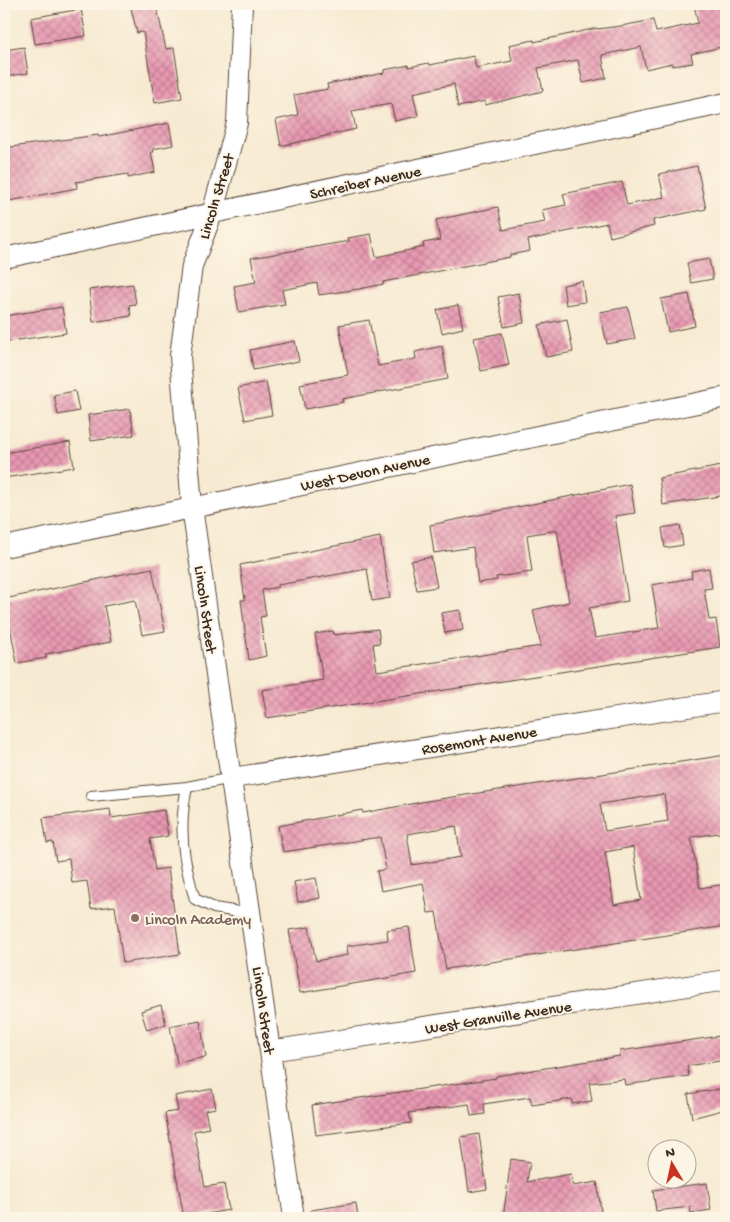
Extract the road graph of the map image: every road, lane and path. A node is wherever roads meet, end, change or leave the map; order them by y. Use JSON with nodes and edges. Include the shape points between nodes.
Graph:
{"nodes":[{"id":1,"x":242,"y":4,"type":"edge"},
{"id":2,"x":726,"y":103,"type":"edge"},
{"id":3,"x":212,"y":214,"type":"junction"},
{"id":4,"x":4,"y":258,"type":"edge"},
{"id":5,"x":726,"y":397,"type":"edge"},
{"id":6,"x":192,"y":507,"type":"junction"},
{"id":7,"x":4,"y":547,"type":"edge"},
{"id":8,"x":726,"y":701,"type":"edge"},
{"id":9,"x":232,"y":778,"type":"junction"},
{"id":10,"x":187,"y":788,"type":"junction"},
{"id":11,"x":91,"y":796,"type":"dead end"},
{"id":12,"x":251,"y":914,"type":"junction"},
{"id":13,"x":726,"y":980,"type":"edge"},
{"id":14,"x":270,"y":1051,"type":"junction"},
{"id":15,"x":294,"y":1218,"type":"edge"}],
"edges":[{"from":1,"to":3,"type":"street","name":"Lincoln Street","via":[[237,123]]},
{"from":2,"to":3,"type":"street","name":"Schreiber Avenue"},
{"from":3,"to":4,"type":"street","name":"Schreiber Avenue"},
{"from":3,"to":6,"type":"street","name":"Lincoln Street","via":[[192,266],[180,356]]},
{"from":5,"to":6,"type":"street","name":"West Devon Avenue"},
{"from":6,"to":7,"type":"street","name":"West Devon Avenue"},
{"from":6,"to":9,"type":"street","name":"Lincoln Street"},
{"from":8,"to":9,"type":"street","name":"Rosemont Avenue"},
{"from":9,"to":10,"type":"lane"},
{"from":9,"to":12,"type":"street","name":"Lincoln Street"},
{"from":10,"to":11,"type":"lane"},
{"from":10,"to":12,"type":"lane","via":[[182,812],[184,867],[195,899],[214,908]]},
{"from":12,"to":14,"type":"street","name":"Lincoln Street"},
{"from":13,"to":14,"type":"street","name":"West Granville Avenue"},
{"from":14,"to":15,"type":"street","name":"Lincoln Street"}]}
